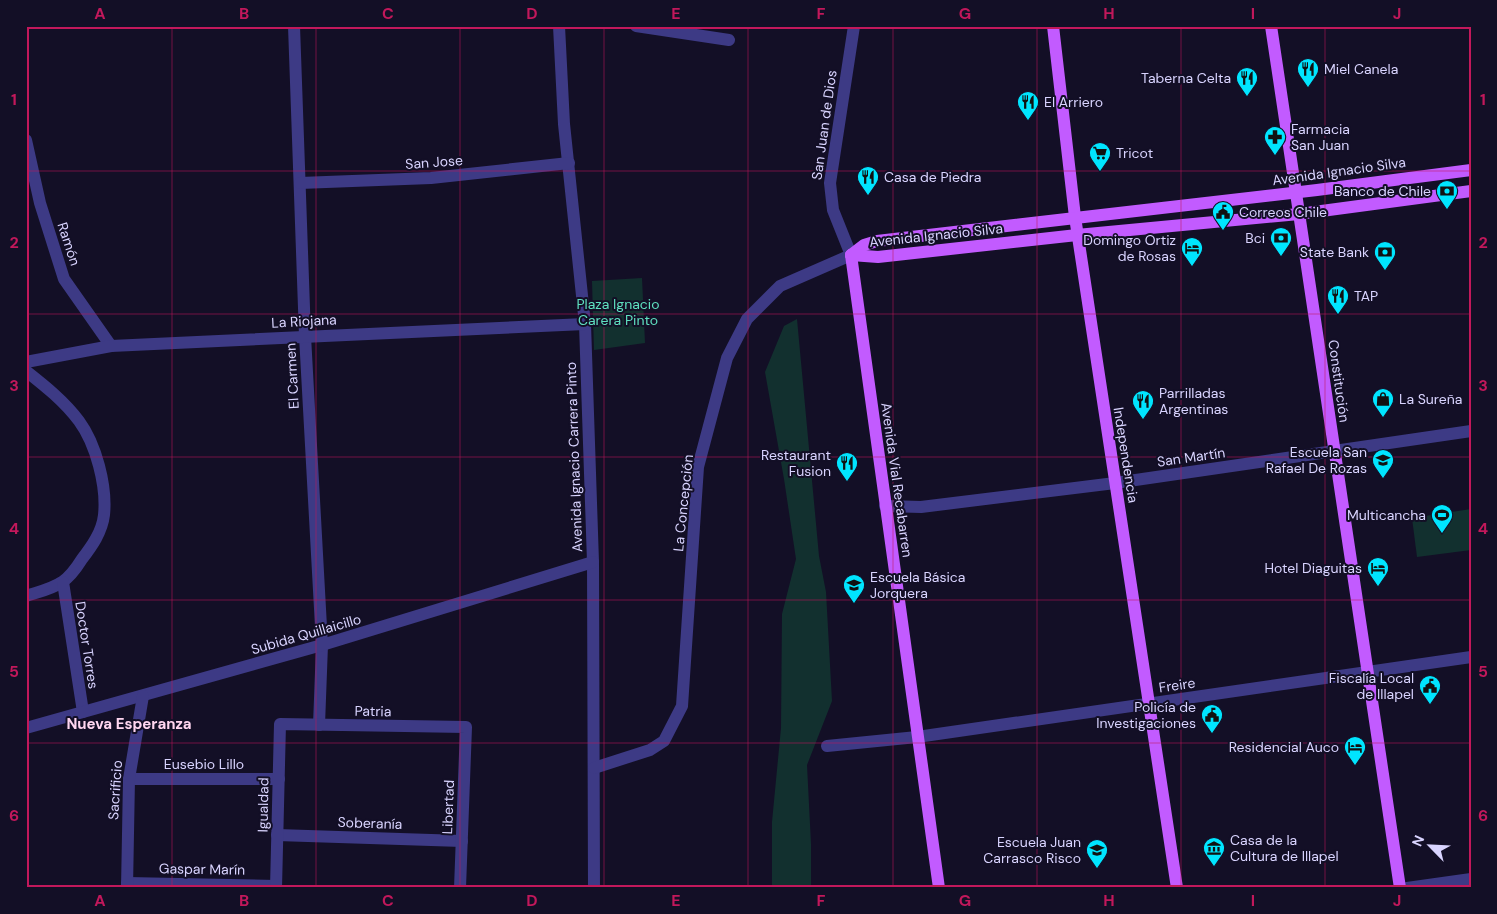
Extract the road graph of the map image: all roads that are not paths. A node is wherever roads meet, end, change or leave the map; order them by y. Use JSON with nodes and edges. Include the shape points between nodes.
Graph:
{"nodes":[{"id":1,"x":294,"y":26,"type":"edge"},
{"id":2,"x":559,"y":26,"type":"edge"},
{"id":3,"x":636,"y":26,"type":"edge"},
{"id":4,"x":854,"y":26,"type":"edge"},
{"id":5,"x":1052,"y":26,"type":"edge"},
{"id":6,"x":1271,"y":26,"type":"edge"},
{"id":7,"x":729,"y":40,"type":"dead end"},
{"id":8,"x":26,"y":140,"type":"edge"},
{"id":9,"x":569,"y":162,"type":"junction"},
{"id":10,"x":1471,"y":170,"type":"edge"},
{"id":11,"x":300,"y":183,"type":"junction"},
{"id":12,"x":1471,"y":192,"type":"edge"},
{"id":13,"x":1296,"y":193,"type":"junction"},
{"id":14,"x":1299,"y":214,"type":"junction"},
{"id":15,"x":1075,"y":217,"type":"junction"},
{"id":16,"x":1078,"y":235,"type":"junction"},
{"id":17,"x":851,"y":255,"type":"junction"},
{"id":18,"x":585,"y":324,"type":"junction"},
{"id":19,"x":305,"y":336,"type":"junction"},
{"id":20,"x":111,"y":346,"type":"junction"},
{"id":21,"x":26,"y":362,"type":"edge"},
{"id":22,"x":26,"y":371,"type":"edge"},
{"id":23,"x":1471,"y":431,"type":"edge"},
{"id":24,"x":1334,"y":451,"type":"junction"},
{"id":25,"x":1115,"y":483,"type":"junction"},
{"id":26,"x":885,"y":506,"type":"junction"},
{"id":27,"x":593,"y":562,"type":"junction"},
{"id":28,"x":62,"y":582,"type":"junction"},
{"id":29,"x":26,"y":596,"type":"edge"},
{"id":30,"x":322,"y":645,"type":"junction"},
{"id":31,"x":1471,"y":658,"type":"edge"},
{"id":32,"x":1368,"y":672,"type":"junction"},
{"id":33,"x":143,"y":696,"type":"junction"},
{"id":34,"x":1149,"y":704,"type":"junction"},
{"id":35,"x":83,"y":712,"type":"junction"},
{"id":36,"x":280,"y":724,"type":"joint"},
{"id":37,"x":319,"y":724,"type":"junction"},
{"id":38,"x":466,"y":727,"type":"joint"},
{"id":39,"x":26,"y":728,"type":"edge"},
{"id":40,"x":917,"y":737,"type":"junction"},
{"id":41,"x":827,"y":746,"type":"dead end"},
{"id":42,"x":594,"y":768,"type":"junction"},
{"id":43,"x":278,"y":778,"type":"junction"},
{"id":44,"x":129,"y":779,"type":"junction"},
{"id":45,"x":277,"y":835,"type":"junction"},
{"id":46,"x":462,"y":841,"type":"junction"},
{"id":47,"x":1471,"y":878,"type":"edge"},
{"id":48,"x":127,"y":885,"type":"edge"},
{"id":49,"x":276,"y":887,"type":"edge"},
{"id":50,"x":460,"y":888,"type":"edge"},
{"id":51,"x":594,"y":888,"type":"edge"},
{"id":52,"x":939,"y":888,"type":"edge"},
{"id":53,"x":1177,"y":888,"type":"edge"},
{"id":54,"x":1400,"y":888,"type":"edge"},
{"id":55,"x":1407,"y":888,"type":"edge"}],
"edges":[{"from":1,"to":11,"type":"street","name":"El Carmen"},
{"from":2,"to":9,"type":"street","name":"Avenida Ignacio Carrera Pinto"},
{"from":3,"to":7,"type":"street"},
{"from":4,"to":17,"type":"street","name":"San Juan de Dios","via":[[830,183],[833,210]]},
{"from":5,"to":15,"type":"main road","name":"Independencia"},
{"from":6,"to":13,"type":"main road","name":"Constitución"},
{"from":8,"to":20,"type":"street","name":"Ramón","via":[[40,204],[64,279]]},
{"from":9,"to":11,"type":"street","name":"San Jose","via":[[431,178]]},
{"from":9,"to":18,"type":"street","name":"Avenida Ignacio Carrera Pinto"},
{"from":10,"to":13,"type":"main road","name":"Avenida Ignacio Silva"},
{"from":11,"to":19,"type":"street","name":"El Carmen"},
{"from":12,"to":14,"type":"main road","name":"Avenida Ignacio Silva"},
{"from":13,"to":14,"type":"main road","name":"Constitución"},
{"from":13,"to":15,"type":"main road","name":"Avenida Ignacio Silva"},
{"from":14,"to":16,"type":"main road","name":"Avenida Ignacio Silva"},
{"from":14,"to":24,"type":"main road","name":"Constitución"},
{"from":15,"to":16,"type":"main road","name":"Independencia"},
{"from":15,"to":17,"type":"main road","name":"Avenida Ignacio Silva","via":[[877,241],[864,245]]},
{"from":16,"to":17,"type":"main road","name":"Avenida Ignacio Silva","via":[[878,257]]},
{"from":16,"to":25,"type":"main road","name":"Independencia"},
{"from":17,"to":26,"type":"main road","name":"Avenida Vial Recabarren"},
{"from":17,"to":42,"type":"street","name":"La Concepción","via":[[780,286],[747,319],[727,358],[698,467],[682,706],[664,741],[650,750]]},
{"from":18,"to":19,"type":"street","name":"La Riojana"},
{"from":18,"to":27,"type":"street","name":"Avenida Ignacio Carrera Pinto"},
{"from":19,"to":20,"type":"street","name":"La Riojana"},
{"from":19,"to":30,"type":"street","name":"El Carmen"},
{"from":20,"to":21,"type":"street","name":"La Riojana"},
{"from":22,"to":28,"type":"street","via":[[62,401],[80,422],[97,456],[103,489],[104,516],[95,542]]},
{"from":23,"to":24,"type":"street","name":"San Martín"},
{"from":24,"to":25,"type":"street","name":"San Martín"},
{"from":24,"to":32,"type":"main road","name":"Constitución"},
{"from":25,"to":26,"type":"street","name":"San Martín","via":[[921,507]]},
{"from":25,"to":34,"type":"main road","name":"Independencia"},
{"from":26,"to":40,"type":"main road","name":"Avenida Vial Recabarren"},
{"from":27,"to":30,"type":"street","name":"Subida Quillaicillo"},
{"from":27,"to":42,"type":"street","name":"Avenida Ignacio Carrera Pinto"},
{"from":28,"to":29,"type":"street"},
{"from":28,"to":35,"type":"street","name":"Doctor Torres"},
{"from":30,"to":33,"type":"street","name":"Subida Quillaicillo"},
{"from":30,"to":37,"type":"street","name":"El Carmen"},
{"from":31,"to":32,"type":"street","name":"Freire"},
{"from":32,"to":34,"type":"street","name":"Freire"},
{"from":32,"to":54,"type":"main road","name":"Constitución"},
{"from":33,"to":35,"type":"street","name":"Subida Quillaicillo"},
{"from":33,"to":44,"type":"street","name":"Sacrificio"},
{"from":34,"to":40,"type":"street","name":"Freire"},
{"from":34,"to":53,"type":"main road","name":"Independencia"},
{"from":35,"to":39,"type":"street","name":"Subida Quillaicillo"},
{"from":36,"to":37,"type":"street","name":"Patria"},
{"from":36,"to":43,"type":"street","name":"Igualdad"},
{"from":37,"to":38,"type":"street","name":"Patria"},
{"from":38,"to":46,"type":"street","name":"Libertad"},
{"from":40,"to":41,"type":"street","name":"Freire"},
{"from":40,"to":52,"type":"main road","name":"Avenida Vial Recabarren"},
{"from":42,"to":51,"type":"street","name":"Avenida Ignacio Carrera Pinto"},
{"from":43,"to":44,"type":"street","name":"Eusebio Lillo"},
{"from":43,"to":45,"type":"street","name":"Igualdad"},
{"from":44,"to":48,"type":"street","name":"Sacrificio"},
{"from":45,"to":46,"type":"street","name":"Soberanía"},
{"from":45,"to":49,"type":"street","name":"Igualdad"},
{"from":46,"to":50,"type":"street","name":"Libertad"},
{"from":47,"to":55,"type":"street"},
{"from":48,"to":49,"type":"street","name":"Gaspar Marín"}]}
